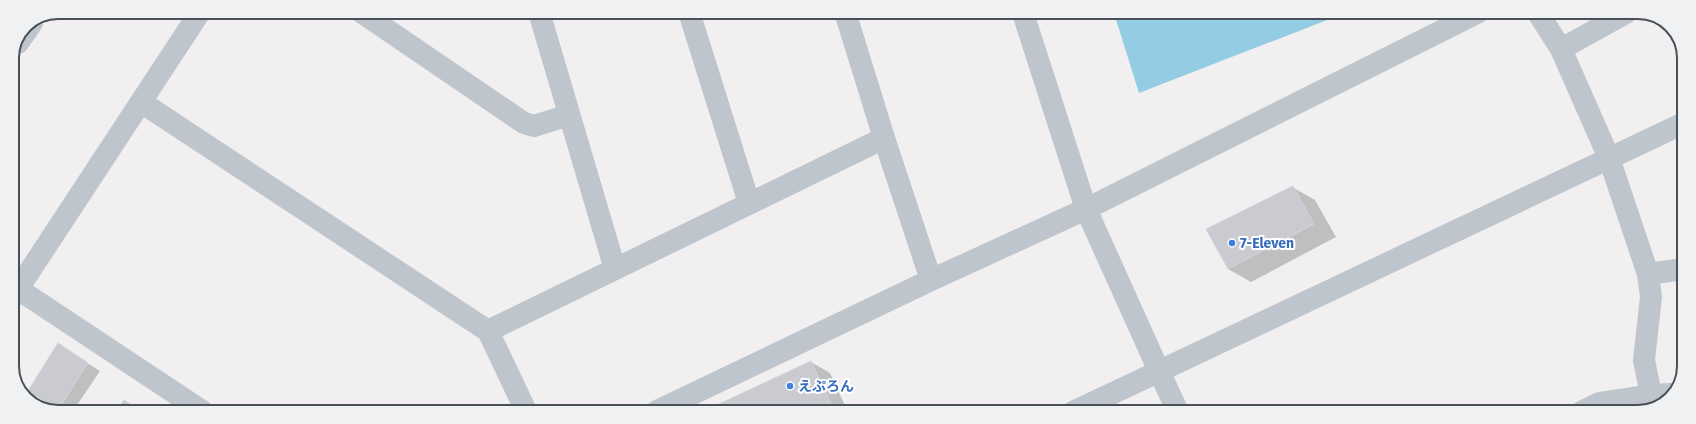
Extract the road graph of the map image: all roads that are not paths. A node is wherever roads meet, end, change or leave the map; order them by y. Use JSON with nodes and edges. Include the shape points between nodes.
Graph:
{"nodes":[{"id":1,"x":195,"y":19,"type":"edge"},
{"id":2,"x":371,"y":19,"type":"edge"},
{"id":3,"x":541,"y":19,"type":"edge"},
{"id":4,"x":692,"y":19,"type":"edge"},
{"id":5,"x":847,"y":19,"type":"edge"},
{"id":6,"x":1025,"y":19,"type":"edge"},
{"id":7,"x":1465,"y":19,"type":"edge"},
{"id":8,"x":1542,"y":19,"type":"edge"},
{"id":9,"x":1615,"y":19,"type":"edge"},
{"id":10,"x":1562,"y":49,"type":"junction"},
{"id":11,"x":141,"y":102,"type":"junction"},
{"id":12,"x":569,"y":116,"type":"junction"},
{"id":13,"x":1677,"y":126,"type":"edge"},
{"id":14,"x":884,"y":138,"type":"junction"},
{"id":15,"x":1609,"y":158,"type":"junction"},
{"id":16,"x":749,"y":203,"type":"junction"},
{"id":17,"x":1086,"y":208,"type":"junction"},
{"id":18,"x":615,"y":268,"type":"junction"},
{"id":19,"x":1677,"y":270,"type":"edge"},
{"id":20,"x":1648,"y":274,"type":"junction"},
{"id":21,"x":931,"y":280,"type":"junction"},
{"id":22,"x":19,"y":284,"type":"edge"},
{"id":23,"x":19,"y":294,"type":"edge"},
{"id":24,"x":488,"y":331,"type":"junction"},
{"id":25,"x":1159,"y":371,"type":"junction"},
{"id":26,"x":1656,"y":400,"type":"edge"},
{"id":27,"x":193,"y":405,"type":"edge"},
{"id":28,"x":523,"y":405,"type":"edge"},
{"id":29,"x":670,"y":405,"type":"edge"},
{"id":30,"x":1088,"y":405,"type":"edge"},
{"id":31,"x":1175,"y":405,"type":"edge"},
{"id":32,"x":1595,"y":405,"type":"edge"}],
"edges":[{"from":1,"to":11,"type":"street"},
{"from":2,"to":12,"type":"street","via":[[524,123],[534,126]]},
{"from":3,"to":12,"type":"street"},
{"from":4,"to":16,"type":"street"},
{"from":5,"to":14,"type":"street"},
{"from":6,"to":17,"type":"street"},
{"from":7,"to":17,"type":"street"},
{"from":8,"to":10,"type":"street"},
{"from":9,"to":10,"type":"street"},
{"from":10,"to":15,"type":"street"},
{"from":11,"to":22,"type":"street"},
{"from":11,"to":24,"type":"street"},
{"from":12,"to":18,"type":"street"},
{"from":13,"to":15,"type":"street"},
{"from":14,"to":16,"type":"street"},
{"from":14,"to":21,"type":"street"},
{"from":15,"to":20,"type":"street"},
{"from":15,"to":25,"type":"street"},
{"from":16,"to":18,"type":"street"},
{"from":17,"to":21,"type":"street"},
{"from":17,"to":25,"type":"street"},
{"from":18,"to":24,"type":"street"},
{"from":19,"to":20,"type":"street"},
{"from":20,"to":26,"type":"street","via":[[1651,297],[1644,360]]},
{"from":21,"to":29,"type":"street"},
{"from":23,"to":27,"type":"street"},
{"from":24,"to":28,"type":"street"},
{"from":25,"to":30,"type":"street"},
{"from":25,"to":31,"type":"street"},
{"from":26,"to":32,"type":"street"}]}
